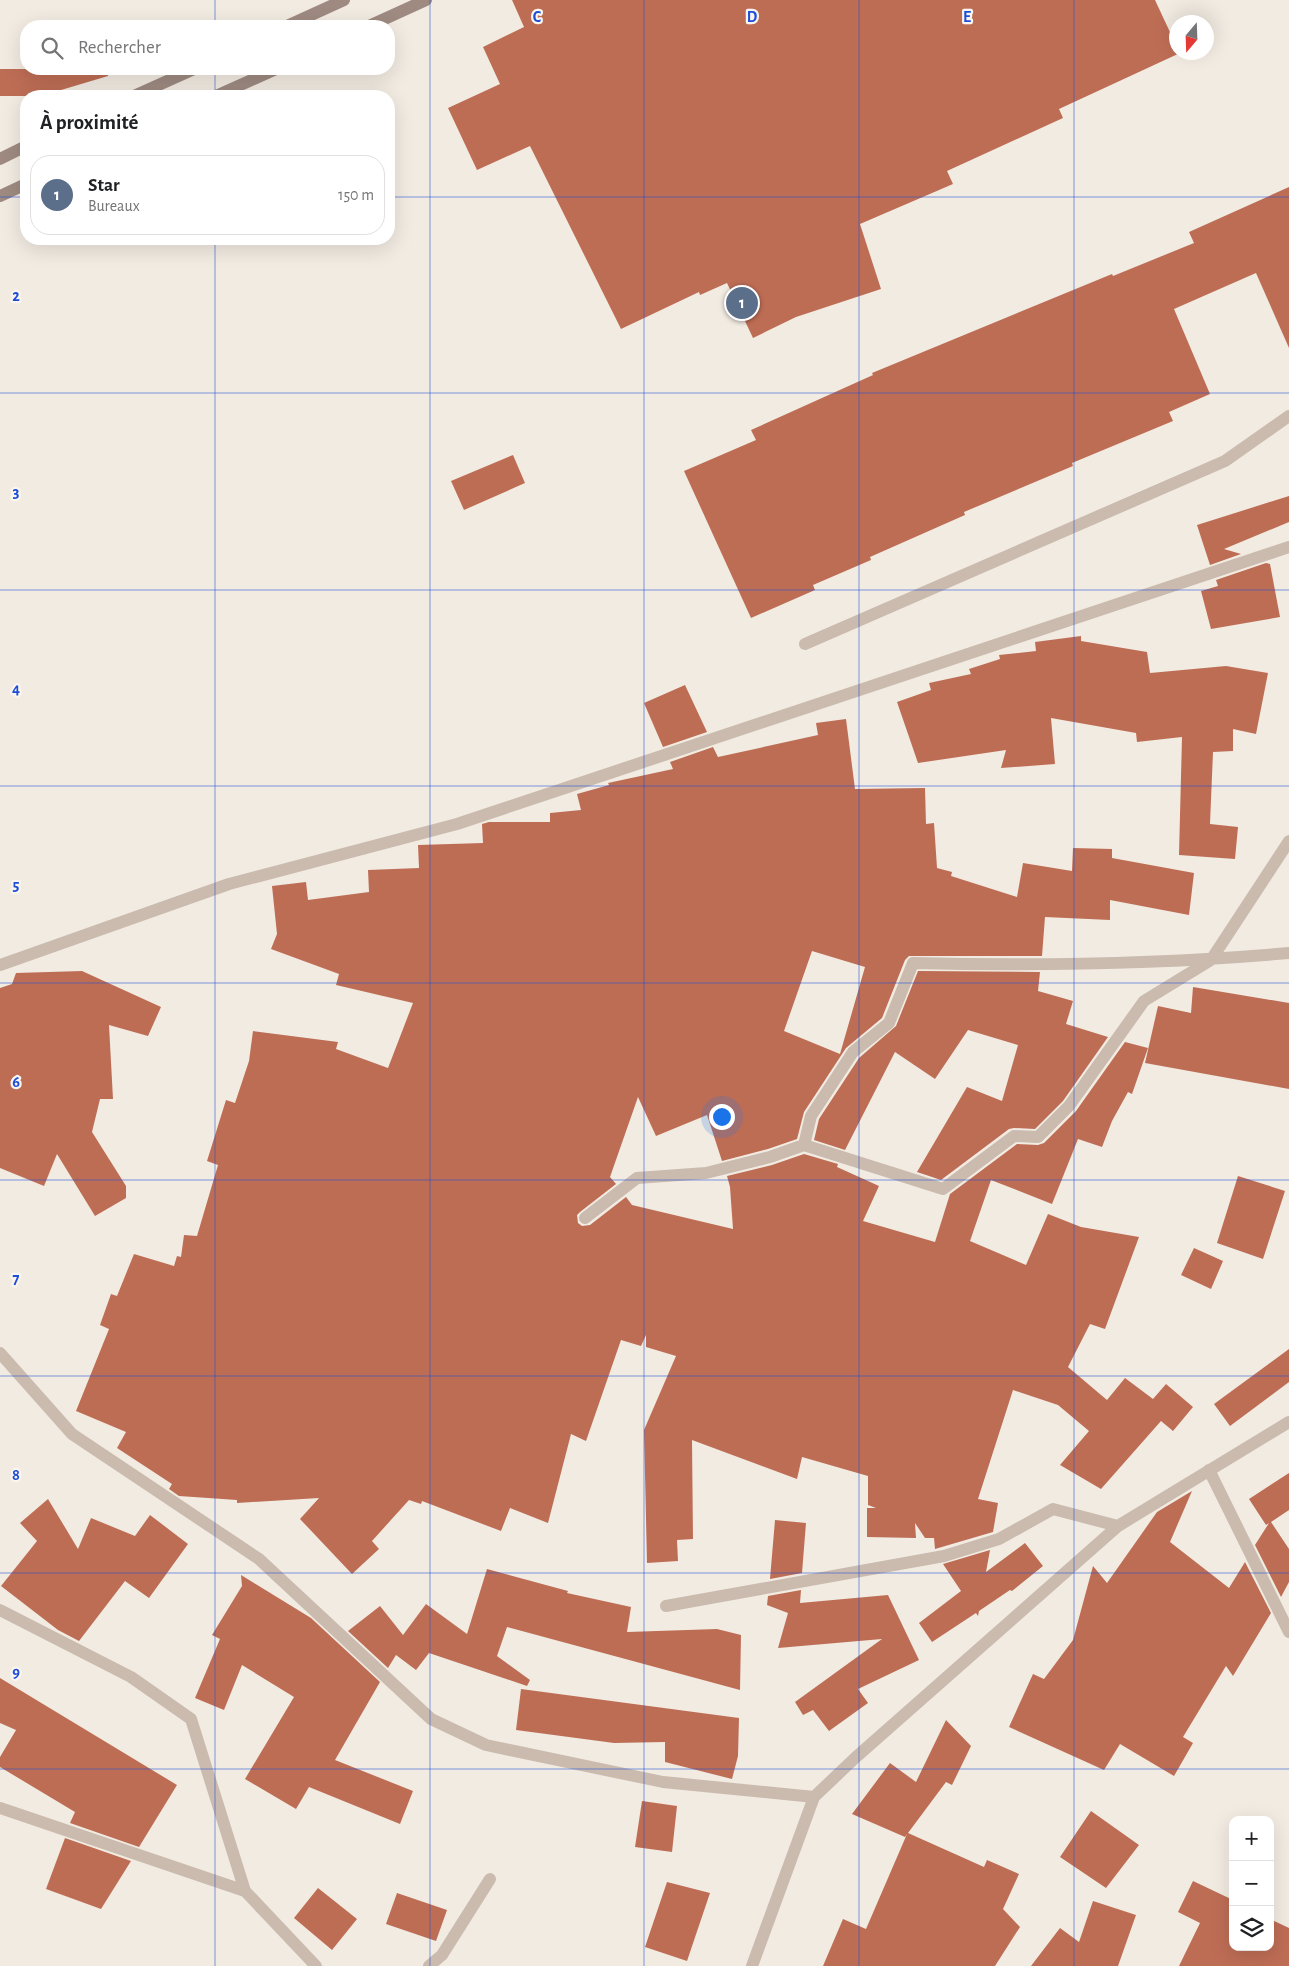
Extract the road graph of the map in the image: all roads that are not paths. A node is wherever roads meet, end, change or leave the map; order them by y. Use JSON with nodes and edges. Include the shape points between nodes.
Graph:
{"nodes":[{"id":1,"x":344,"y":0,"type":"edge"},
{"id":2,"x":426,"y":0,"type":"edge"},
{"id":3,"x":300,"y":20,"type":"edge"},
{"id":4,"x":381,"y":20,"type":"edge"},
{"id":5,"x":181,"y":75,"type":"edge"},
{"id":6,"x":263,"y":75,"type":"edge"},
{"id":7,"x":147,"y":90,"type":"edge"},
{"id":8,"x":229,"y":90,"type":"edge"},
{"id":9,"x":20,"y":149,"type":"edge"},
{"id":10,"x":0,"y":159,"type":"edge"},
{"id":11,"x":20,"y":187,"type":"edge"},
{"id":12,"x":0,"y":196,"type":"edge"},
{"id":13,"x":1289,"y":416,"type":"edge"},
{"id":14,"x":1289,"y":547,"type":"edge"},
{"id":15,"x":805,"y":644,"type":"dead end"},
{"id":16,"x":1289,"y":841,"type":"edge"},
{"id":17,"x":1289,"y":953,"type":"edge"},
{"id":18,"x":1210,"y":960,"type":"junction"},
{"id":19,"x":0,"y":965,"type":"edge"},
{"id":20,"x":804,"y":1145,"type":"junction"},
{"id":21,"x":585,"y":1218,"type":"dead end"},
{"id":22,"x":0,"y":1353,"type":"edge"},
{"id":23,"x":1289,"y":1422,"type":"edge"},
{"id":24,"x":1209,"y":1470,"type":"junction"},
{"id":25,"x":1118,"y":1526,"type":"junction"},
{"id":26,"x":666,"y":1606,"type":"dead end"},
{"id":27,"x":0,"y":1610,"type":"edge"},
{"id":28,"x":1289,"y":1632,"type":"edge"},
{"id":29,"x":814,"y":1797,"type":"junction"},
{"id":30,"x":0,"y":1808,"type":"edge"},
{"id":31,"x":490,"y":1879,"type":"dead end"},
{"id":32,"x":245,"y":1891,"type":"junction"},
{"id":33,"x":316,"y":1966,"type":"edge"},
{"id":34,"x":429,"y":1966,"type":"edge"},
{"id":35,"x":752,"y":1966,"type":"edge"}],
"edges":[{"from":1,"to":3,"type":"main road"},
{"from":2,"to":4,"type":"main road"},
{"from":5,"to":7,"type":"main road"},
{"from":6,"to":8,"type":"main road"},
{"from":9,"to":10,"type":"main road"},
{"from":11,"to":12,"type":"main road"},
{"from":13,"to":15,"type":"street","via":[[1225,461]]},
{"from":14,"to":19,"type":"street","via":[[457,824],[229,884]]},
{"from":16,"to":18,"type":"street"},
{"from":17,"to":18,"type":"street"},
{"from":18,"to":20,"type":"street","via":[[1144,1000],[1069,1106],[1038,1137],[1014,1136],[943,1189]]},
{"from":18,"to":20,"type":"street","via":[[999,965],[913,963],[889,1023],[853,1052],[811,1116]]},
{"from":20,"to":21,"type":"street","via":[[706,1173],[637,1178]]},
{"from":22,"to":29,"type":"street","via":[[72,1434],[259,1559],[431,1719],[486,1745],[662,1782]]},
{"from":23,"to":24,"type":"street"},
{"from":24,"to":25,"type":"street"},
{"from":24,"to":28,"type":"street"},
{"from":25,"to":26,"type":"street","via":[[1053,1509],[999,1539],[944,1556]]},
{"from":25,"to":29,"type":"street"},
{"from":27,"to":32,"type":"street","via":[[131,1677],[191,1719]]},
{"from":29,"to":35,"type":"street"},
{"from":30,"to":32,"type":"street"},
{"from":31,"to":34,"type":"street","via":[[442,1955]]},
{"from":32,"to":33,"type":"street"}]}
